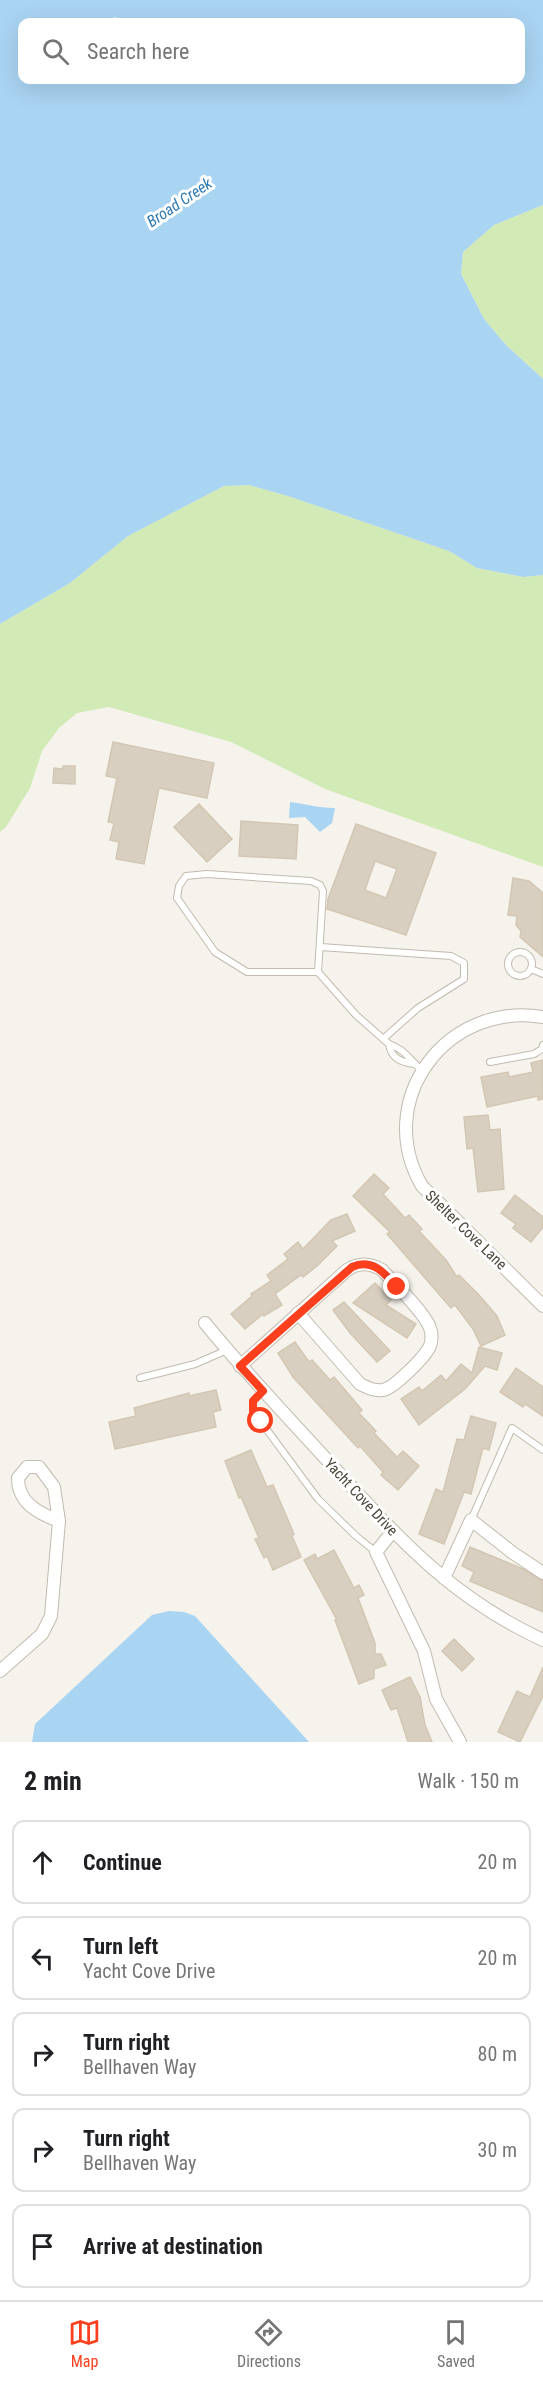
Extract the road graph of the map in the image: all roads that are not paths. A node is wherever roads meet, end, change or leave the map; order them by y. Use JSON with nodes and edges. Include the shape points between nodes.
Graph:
{"nodes":[{"id":1,"x":320,"y":947,"type":"junction"},
{"id":2,"x":531,"y":969,"type":"dead end"},
{"id":3,"x":318,"y":972,"type":"junction"},
{"id":4,"x":543,"y":974,"type":"edge"},
{"id":5,"x":543,"y":1017,"type":"edge"},
{"id":6,"x":386,"y":1041,"type":"junction"},
{"id":7,"x":543,"y":1045,"type":"edge"},
{"id":8,"x":490,"y":1062,"type":"dead end"},
{"id":9,"x":418,"y":1068,"type":"junction"},
{"id":10,"x":543,"y":1306,"type":"edge"},
{"id":11,"x":298,"y":1313,"type":"junction"},
{"id":12,"x":205,"y":1323,"type":"dead end"},
{"id":13,"x":227,"y":1350,"type":"junction"},
{"id":14,"x":240,"y":1366,"type":"junction"},
{"id":15,"x":140,"y":1378,"type":"dead end"},
{"id":16,"x":263,"y":1391,"type":"junction"},
{"id":17,"x":543,"y":1450,"type":"edge"},
{"id":18,"x":471,"y":1520,"type":"junction"},
{"id":19,"x":59,"y":1521,"type":"junction"},
{"id":20,"x":393,"y":1531,"type":"junction"},
{"id":21,"x":376,"y":1552,"type":"junction"},
{"id":22,"x":543,"y":1573,"type":"edge"},
{"id":23,"x":444,"y":1578,"type":"junction"},
{"id":24,"x":543,"y":1641,"type":"edge"},
{"id":25,"x":0,"y":1671,"type":"edge"},
{"id":26,"x":460,"y":1742,"type":"edge"}],
"edges":[{"from":1,"to":3,"type":"lane"},
{"from":1,"to":3,"type":"lane","via":[[323,891],[311,880],[195,874],[186,876],[179,886],[177,898],[214,952],[233,964],[247,972]]},
{"from":1,"to":6,"type":"lane","via":[[451,956],[464,963],[464,979],[418,1008]]},
{"from":2,"to":4,"type":"lane"},
{"from":3,"to":6,"type":"lane","via":[[344,1003]]},
{"from":5,"to":9,"type":"street","name":"Shelter Cove Lane","via":[[515,1015],[474,1024]]},
{"from":6,"to":9,"type":"lane","via":[[408,1054]]},
{"from":6,"to":9,"type":"lane","via":[[400,1062]]},
{"from":7,"to":8,"type":"lane","via":[[534,1054]]},
{"from":9,"to":10,"type":"street","name":"Shelter Cove Lane","via":[[407,1111],[407,1142],[417,1177],[432,1198]]},
{"from":11,"to":11,"type":"street","via":[[346,1270],[357,1264],[369,1264],[382,1270],[428,1322],[430,1344],[426,1353],[393,1385],[371,1389],[360,1384]]},
{"from":11,"to":14,"type":"street"},
{"from":12,"to":13,"type":"street","name":"Yacht Cove Drive"},
{"from":13,"to":14,"type":"street","name":"Yacht Cove Drive"},
{"from":13,"to":15,"type":"lane","via":[[195,1364]]},
{"from":14,"to":16,"type":"street","name":"Yacht Cove Drive"},
{"from":16,"to":20,"type":"street","name":"Yacht Cove Drive"},
{"from":16,"to":21,"type":"lane","via":[[253,1401],[253,1411],[318,1499]]},
{"from":17,"to":18,"type":"lane","via":[[512,1428]]},
{"from":18,"to":22,"type":"street"},
{"from":18,"to":23,"type":"street"},
{"from":19,"to":19,"type":"street","via":[[56,1495],[47,1476],[39,1467],[23,1469],[18,1478],[23,1498],[32,1508]]},
{"from":19,"to":25,"type":"street","via":[[51,1616],[42,1634]]},
{"from":20,"to":21,"type":"street"},
{"from":20,"to":23,"type":"street","name":"Yacht Cove Drive"},
{"from":21,"to":26,"type":"street","via":[[424,1651],[436,1699]]},
{"from":23,"to":24,"type":"street","name":"Yacht Cove Drive","via":[[476,1604]]}]}
